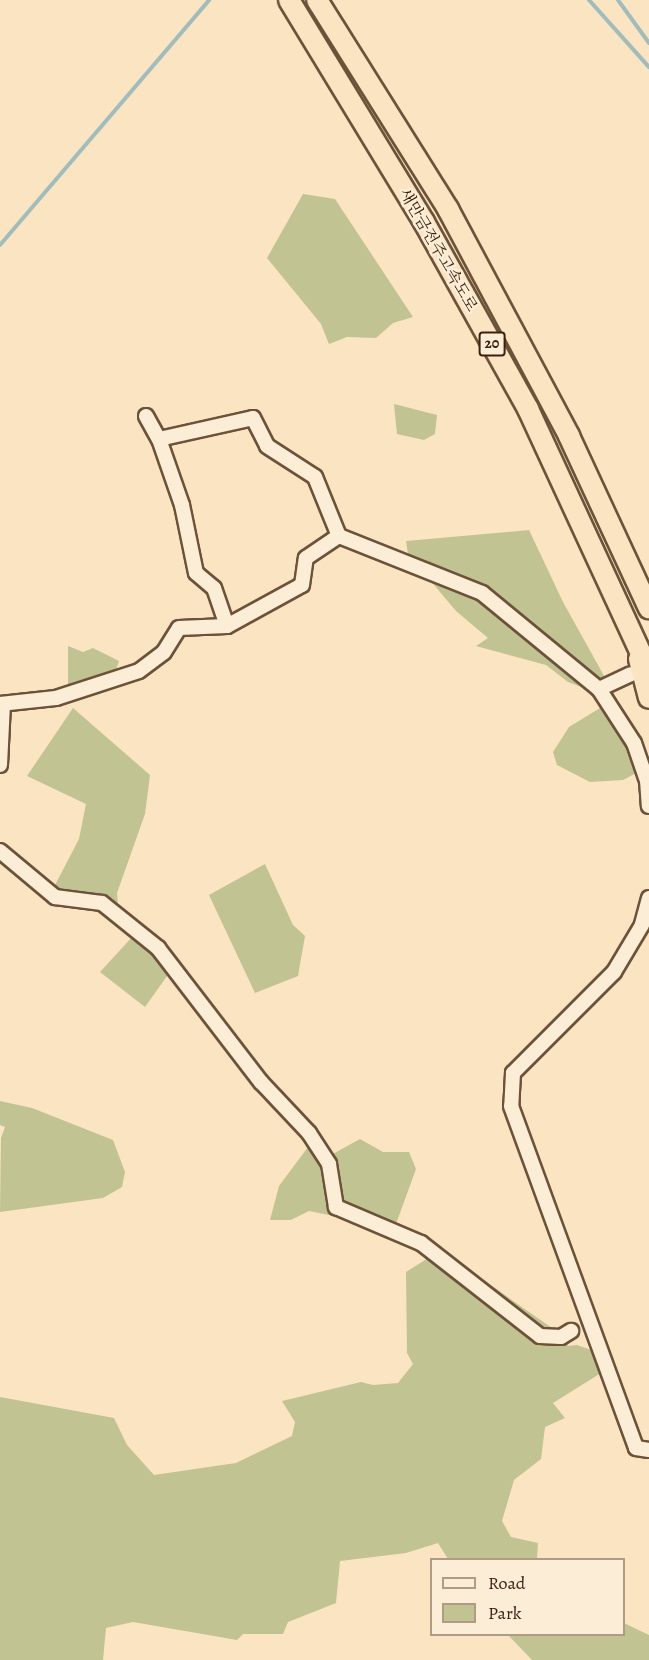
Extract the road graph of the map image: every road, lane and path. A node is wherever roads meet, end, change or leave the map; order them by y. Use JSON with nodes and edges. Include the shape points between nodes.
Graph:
{"nodes":[{"id":1,"x":290,"y":0,"type":"edge"},
{"id":2,"x":317,"y":0,"type":"edge"},
{"id":3,"x":146,"y":416,"type":"dead end"},
{"id":4,"x":159,"y":439,"type":"junction"},
{"id":5,"x":339,"y":536,"type":"junction"},
{"id":6,"x":649,"y":608,"type":"edge"},
{"id":7,"x":227,"y":626,"type":"junction"},
{"id":8,"x":633,"y":636,"type":"junction"},
{"id":9,"x":640,"y":672,"type":"edge"},
{"id":10,"x":599,"y":689,"type":"junction"},
{"id":11,"x":649,"y":698,"type":"edge"},
{"id":12,"x":2,"y":704,"type":"edge"},
{"id":13,"x":0,"y":765,"type":"edge"},
{"id":14,"x":649,"y":806,"type":"edge"},
{"id":15,"x":0,"y":851,"type":"edge"},
{"id":16,"x":649,"y":898,"type":"edge"},
{"id":17,"x":571,"y":1331,"type":"dead end"},
{"id":18,"x":649,"y":1450,"type":"edge"}],
"edges":[{"from":1,"to":8,"type":"highway","name":"새만금전주고속도로","number":"20","via":[[424,222],[528,409]]},
{"from":2,"to":6,"type":"highway","name":"새만금전주고속도로","number":"20","via":[[448,209],[568,436]]},
{"from":3,"to":4,"type":"street"},
{"from":4,"to":5,"type":"street","via":[[253,418],[267,446],[315,477]]},
{"from":4,"to":7,"type":"street","via":[[182,505],[196,573],[214,588]]},
{"from":5,"to":7,"type":"street","via":[[306,558],[302,585]]},
{"from":5,"to":10,"type":"street","via":[[482,593]]},
{"from":7,"to":12,"type":"street","via":[[179,628],[164,652],[139,671],[56,698]]},
{"from":8,"to":9,"type":"highway","name":"새만금전주고속도로","number":"20"},
{"from":8,"to":11,"type":"highway"},
{"from":9,"to":10,"type":"street"},
{"from":10,"to":14,"type":"street","via":[[634,743],[647,780]]},
{"from":12,"to":13,"type":"street"},
{"from":15,"to":17,"type":"street","via":[[55,897],[102,903],[158,948],[261,1082],[309,1133],[329,1164],[336,1207],[421,1243],[540,1336],[561,1337]]},
{"from":16,"to":18,"type":"street","via":[[642,926],[614,972],[513,1073],[511,1106],[636,1448]]}]}
